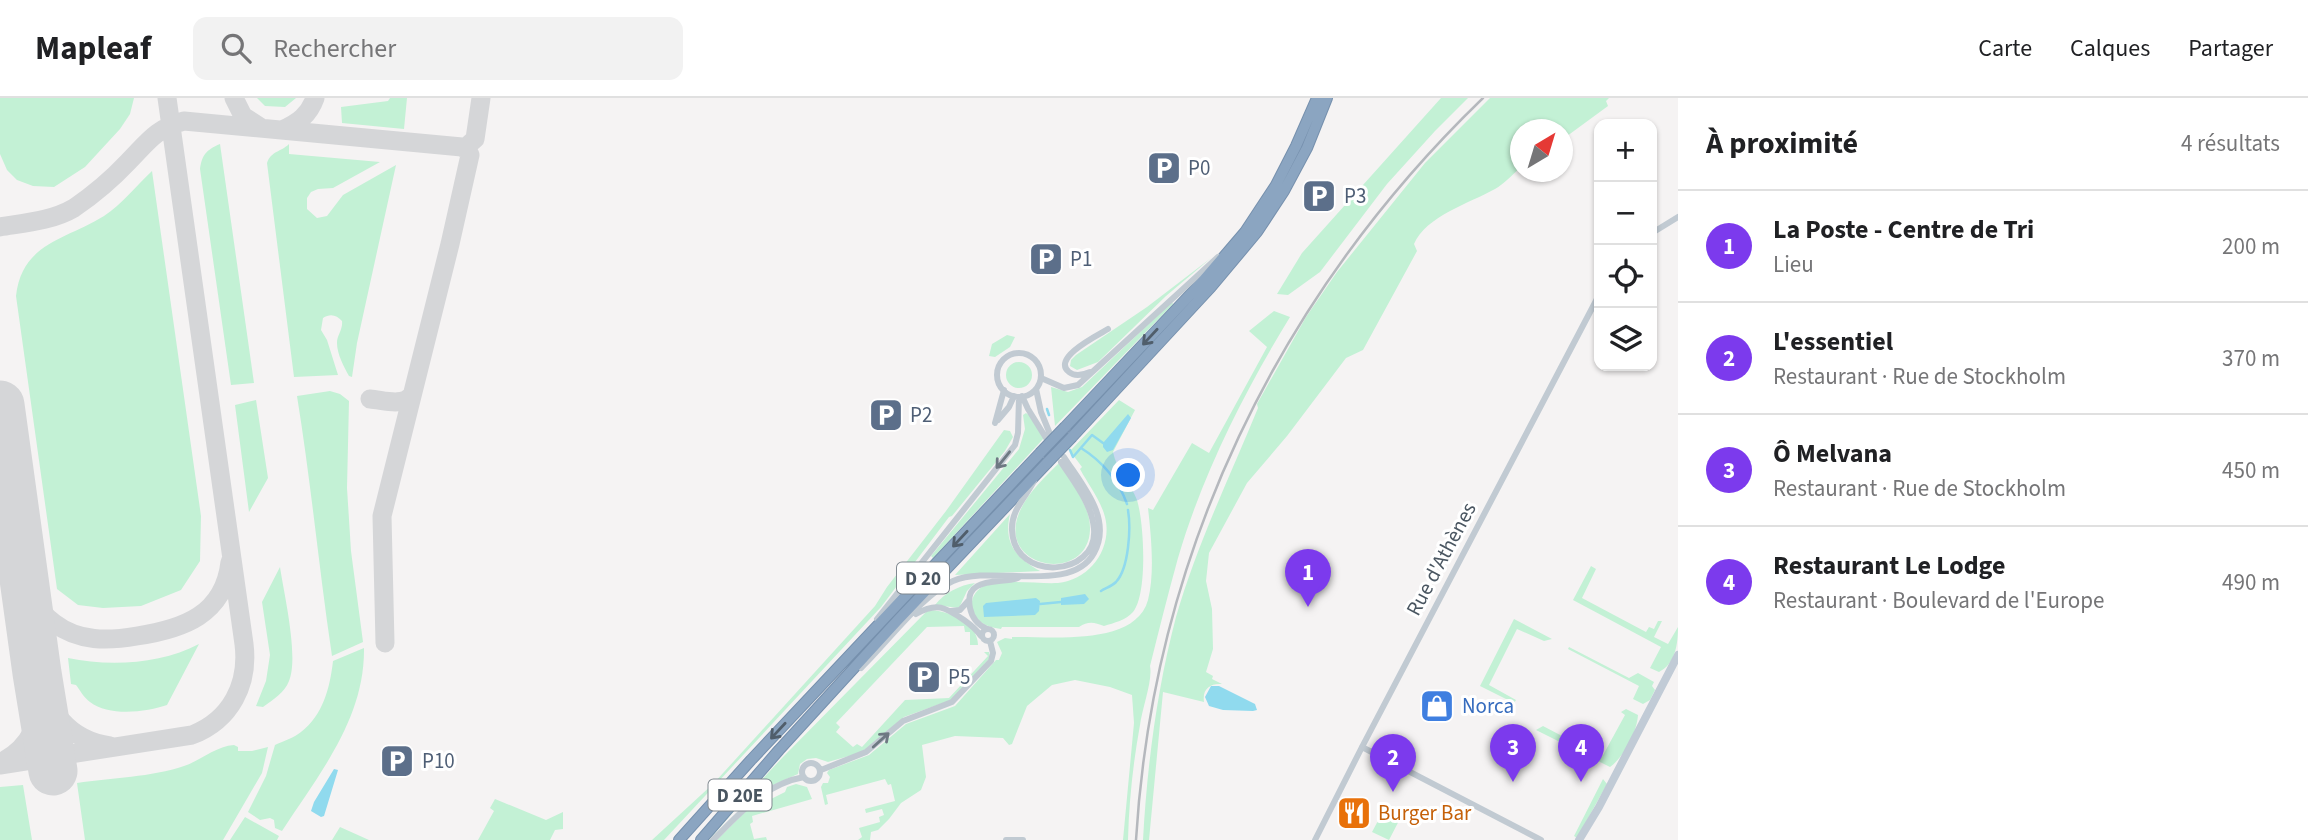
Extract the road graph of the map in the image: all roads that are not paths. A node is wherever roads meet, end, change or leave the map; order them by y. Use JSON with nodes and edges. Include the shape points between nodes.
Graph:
{"nodes":[{"id":1,"x":1317,"y":98,"type":"edge"},
{"id":2,"x":1327,"y":98,"type":"edge"},
{"id":3,"x":1678,"y":218,"type":"edge"},
{"id":4,"x":1657,"y":230,"type":"edge"},
{"id":5,"x":1245,"y":232,"type":"junction"},
{"id":6,"x":1594,"y":305,"type":"edge"},
{"id":7,"x":1108,"y":329,"type":"dead end"},
{"id":8,"x":1092,"y":372,"type":"junction"},
{"id":9,"x":1041,"y":378,"type":"junction"},
{"id":10,"x":1036,"y":389,"type":"junction"},
{"id":11,"x":1004,"y":390,"type":"junction"},
{"id":12,"x":1018,"y":396,"type":"junction"},
{"id":13,"x":1068,"y":432,"type":"junction"},
{"id":14,"x":1043,"y":461,"type":"junction"},
{"id":15,"x":1025,"y":575,"type":"junction"},
{"id":16,"x":969,"y":600,"type":"junction"},
{"id":17,"x":951,"y":611,"type":"junction"},
{"id":18,"x":908,"y":619,"type":"junction"},
{"id":19,"x":987,"y":629,"type":"junction"},
{"id":20,"x":981,"y":636,"type":"junction"},
{"id":21,"x":990,"y":641,"type":"junction"},
{"id":22,"x":1678,"y":655,"type":"edge"},
{"id":23,"x":806,"y":702,"type":"junction"},
{"id":24,"x":811,"y":715,"type":"junction"},
{"id":25,"x":1362,"y":747,"type":"junction"},
{"id":26,"x":779,"y":750,"type":"junction"},
{"id":27,"x":751,"y":760,"type":"junction"},
{"id":28,"x":821,"y":770,"type":"junction"},
{"id":29,"x":804,"y":777,"type":"junction"},
{"id":30,"x":1599,"y":807,"type":"junction"},
{"id":31,"x":671,"y":840,"type":"edge"},
{"id":32,"x":679,"y":840,"type":"edge"},
{"id":33,"x":694,"y":840,"type":"edge"},
{"id":34,"x":701,"y":840,"type":"edge"},
{"id":35,"x":713,"y":840,"type":"edge"},
{"id":36,"x":1006,"y":840,"type":"edge"},
{"id":37,"x":1023,"y":840,"type":"edge"},
{"id":38,"x":1315,"y":840,"type":"edge"},
{"id":39,"x":1541,"y":840,"type":"edge"},
{"id":40,"x":1578,"y":840,"type":"edge"},
{"id":41,"x":1585,"y":840,"type":"edge"}],
"edges":[{"from":1,"to":5,"type":"highway","number":"D 20","via":[[1276,185]]},
{"from":2,"to":13,"type":"highway","number":"D 20","via":[[1307,148],[1257,232],[1210,287]]},
{"from":3,"to":4,"type":"street"},
{"from":5,"to":8,"type":"street"},
{"from":5,"to":13,"type":"highway","number":"D 20","one_way":true},
{"from":6,"to":25,"type":"street","name":"Rue d'Athènes"},
{"from":7,"to":8,"type":"street","via":[[1074,350],[1065,362],[1070,373]]},
{"from":8,"to":9,"type":"street","via":[[1070,388]]},
{"from":9,"to":10,"type":"street"},
{"from":9,"to":11,"type":"street","via":[[1032,357],[1013,353],[998,369]]},
{"from":10,"to":12,"type":"street"},
{"from":10,"to":12,"type":"street","via":[[1048,436]]},
{"from":11,"to":12,"type":"street"},
{"from":11,"to":12,"type":"street","via":[[995,423]]},
{"from":12,"to":23,"type":"street","one_way":true,"via":[[1015,446]]},
{"from":13,"to":14,"type":"highway","number":"D 20","bridge":true},
{"from":14,"to":15,"type":"street","via":[[1015,514],[1014,543],[1021,555],[1032,563],[1068,566],[1093,542],[1085,501],[1063,459],[1097,513],[1099,544],[1092,557],[1071,573]]},
{"from":14,"to":23,"type":"highway","number":"D 20","one_way":true},
{"from":14,"to":24,"type":"highway","number":"D 20"},
{"from":15,"to":16,"type":"street","via":[[977,585]]},
{"from":15,"to":18,"type":"street","via":[[977,575],[953,581]]},
{"from":16,"to":17,"type":"street","via":[[960,610]]},
{"from":16,"to":19,"type":"street","via":[[974,618]]},
{"from":17,"to":18,"type":"street","via":[[932,607]]},
{"from":17,"to":20,"type":"street"},
{"from":18,"to":24,"type":"street"},
{"from":19,"to":20,"type":"street"},
{"from":19,"to":21,"type":"street","via":[[994,633]]},
{"from":20,"to":21,"type":"street"},
{"from":28,"to":21,"type":"street","one_way":true,"via":[[866,752],[903,721],[952,702],[991,662]]},
{"from":22,"to":30,"type":"street"},
{"from":23,"to":27,"type":"highway","number":"D 20","one_way":true},
{"from":24,"to":26,"type":"highway","number":"D 20"},
{"from":25,"to":38,"type":"street","name":"Rue d'Athènes"},
{"from":25,"to":39,"type":"street"},
{"from":26,"to":33,"type":"highway","number":"D 20"},
{"from":26,"to":34,"type":"highway","number":"D 20E"},
{"from":27,"to":31,"type":"highway","number":"D 20E"},
{"from":27,"to":32,"type":"highway","number":"D 20"},
{"from":28,"to":29,"type":"street","via":[[815,780]]},
{"from":28,"to":29,"type":"street","via":[[816,763],[807,763]]},
{"from":29,"to":35,"type":"street","via":[[761,795]]},
{"from":30,"to":40,"type":"street"},
{"from":30,"to":41,"type":"street"},
{"from":36,"to":37,"type":"street"}]}
